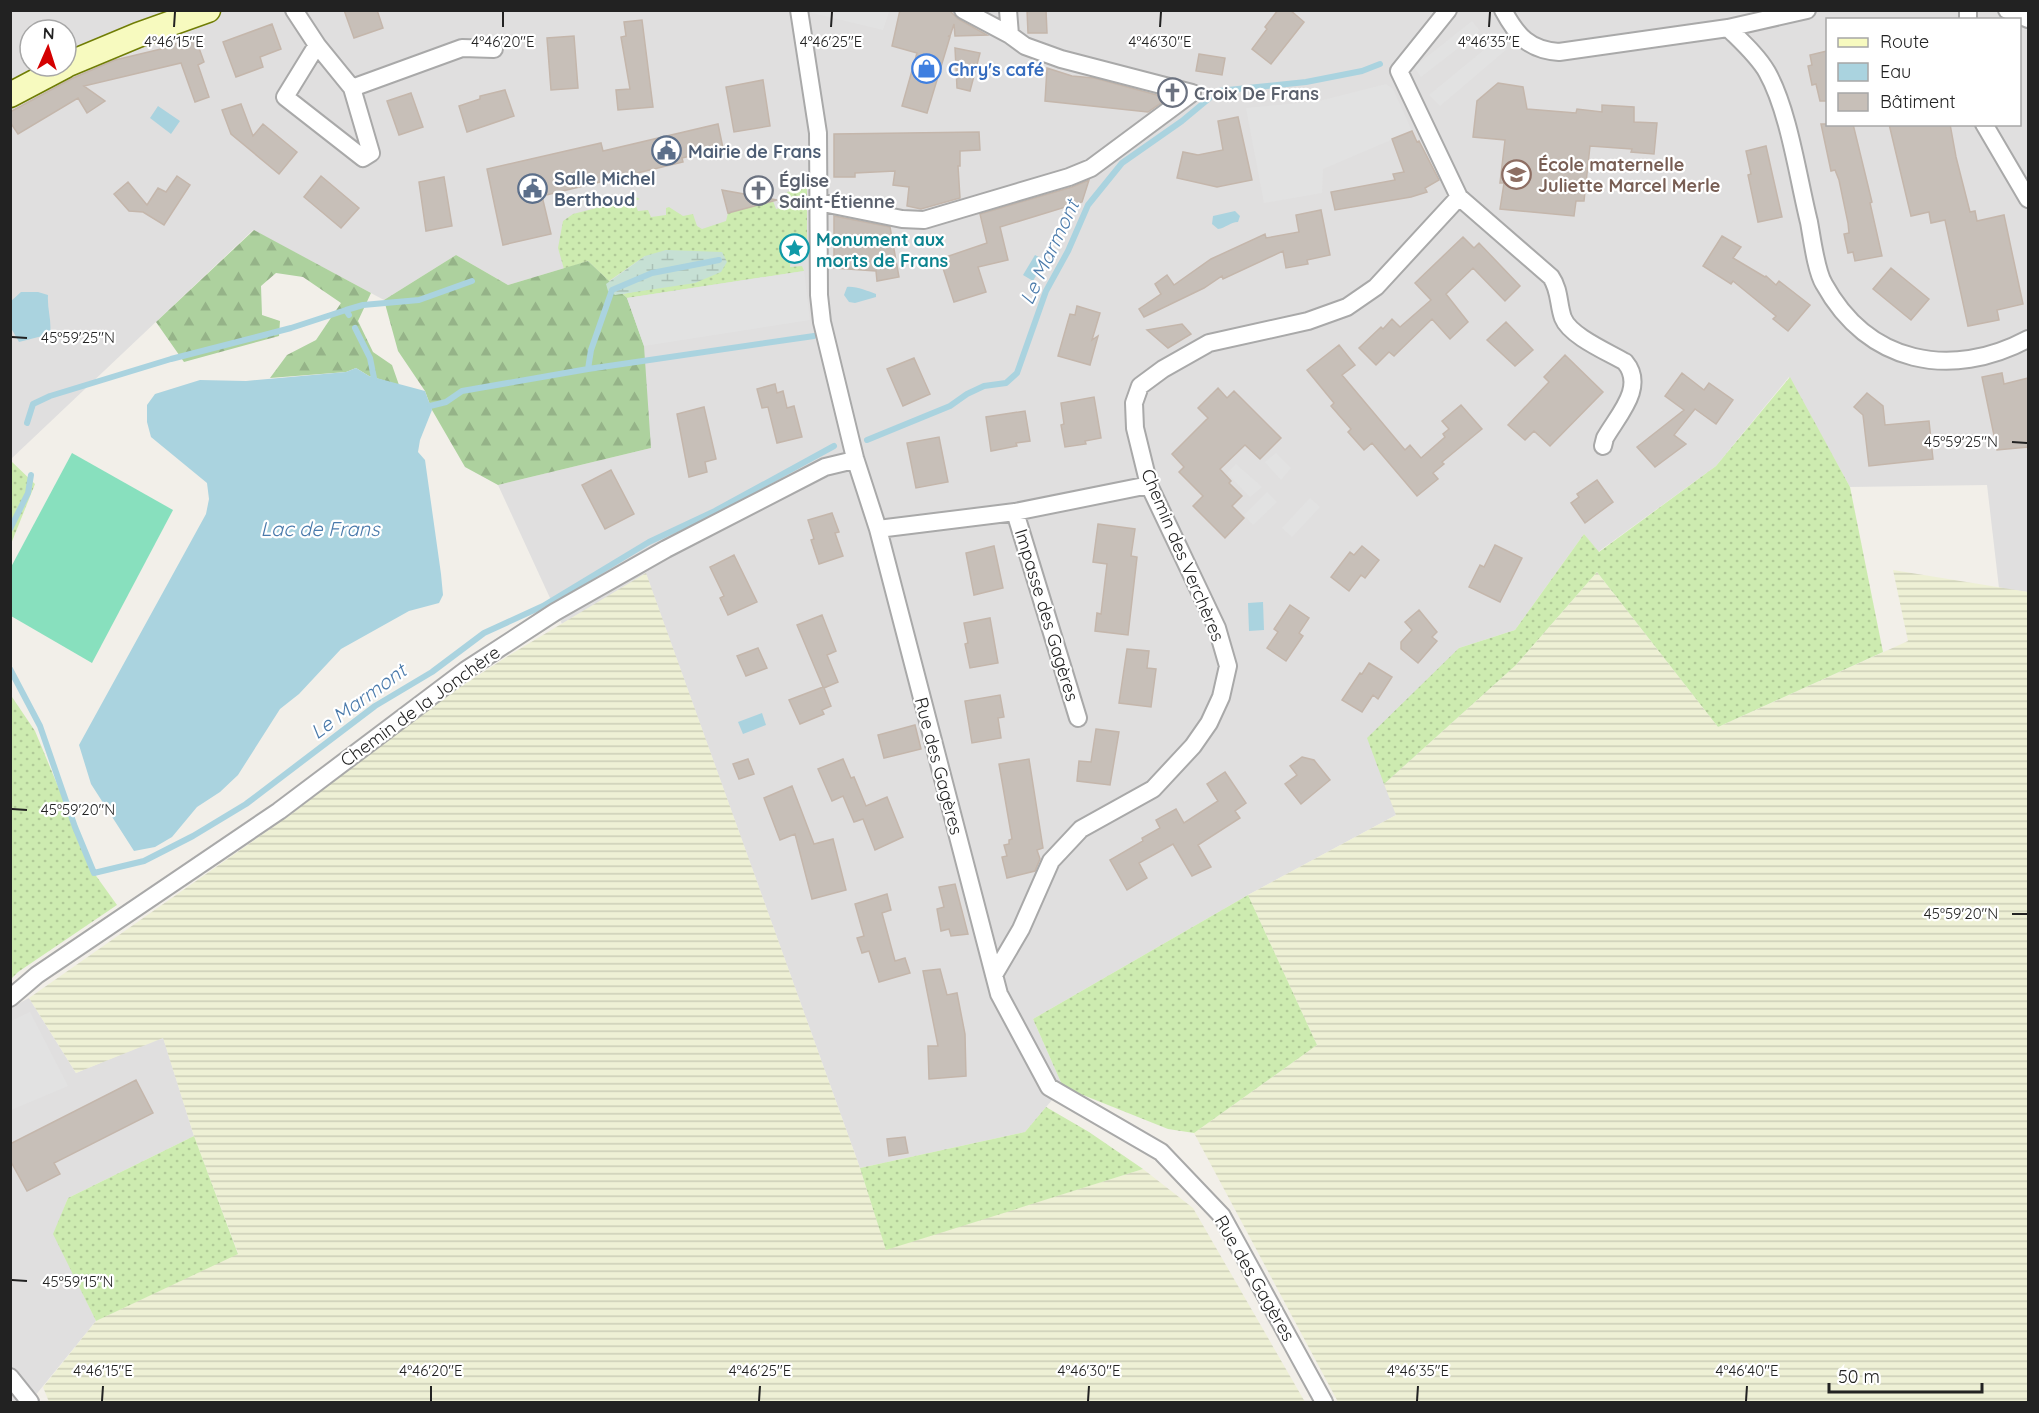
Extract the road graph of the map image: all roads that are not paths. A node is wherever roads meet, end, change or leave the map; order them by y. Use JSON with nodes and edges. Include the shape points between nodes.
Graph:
{"nodes":[{"id":1,"x":208,"y":10,"type":"edge"},
{"id":2,"x":294,"y":10,"type":"edge"},
{"id":3,"x":799,"y":10,"type":"edge"},
{"id":4,"x":963,"y":10,"type":"edge"},
{"id":5,"x":1008,"y":10,"type":"edge"},
{"id":6,"x":1448,"y":10,"type":"edge"},
{"id":7,"x":1503,"y":10,"type":"edge"},
{"id":8,"x":1807,"y":10,"type":"edge"},
{"id":9,"x":2007,"y":10,"type":"edge"},
{"id":10,"x":2028,"y":19,"type":"edge"},
{"id":11,"x":1728,"y":28,"type":"junction"},
{"id":12,"x":1010,"y":35,"type":"junction"},
{"id":13,"x":316,"y":45,"type":"junction"},
{"id":14,"x":494,"y":49,"type":"dead end"},
{"id":15,"x":78,"y":60,"type":"edge"},
{"id":16,"x":41,"y":78,"type":"edge"},
{"id":17,"x":352,"y":88,"type":"junction"},
{"id":18,"x":10,"y":94,"type":"edge"},
{"id":19,"x":1985,"y":126,"type":"edge"},
{"id":20,"x":1459,"y":197,"type":"junction"},
{"id":21,"x":2028,"y":199,"type":"edge"},
{"id":22,"x":818,"y":202,"type":"junction"},
{"id":23,"x":2028,"y":339,"type":"edge"},
{"id":24,"x":1603,"y":446,"type":"dead end"},
{"id":25,"x":855,"y":458,"type":"junction"},
{"id":26,"x":1149,"y":485,"type":"junction"},
{"id":27,"x":1015,"y":512,"type":"junction"},
{"id":28,"x":878,"y":529,"type":"junction"},
{"id":29,"x":1078,"y":718,"type":"dead end"},
{"id":30,"x":994,"y":975,"type":"junction"},
{"id":31,"x":10,"y":998,"type":"edge"},
{"id":32,"x":10,"y":1377,"type":"edge"},
{"id":33,"x":30,"y":1402,"type":"edge"},
{"id":34,"x":1324,"y":1402,"type":"edge"}],
"edges":[{"from":1,"to":15,"type":"street"},
{"from":2,"to":13,"type":"street"},
{"from":3,"to":22,"type":"street","name":"Rue des Gagères","via":[[818,133]]},
{"from":4,"to":12,"type":"street"},
{"from":5,"to":12,"type":"street"},
{"from":6,"to":20,"type":"street","via":[[1399,72]]},
{"from":7,"to":11,"type":"street","via":[[1512,27],[1543,51]]},
{"from":8,"to":11,"type":"street"},
{"from":9,"to":10,"type":"street"},
{"from":11,"to":23,"type":"street","via":[[1767,72],[1784,114],[1822,282],[1842,311],[1867,334],[1901,354],[1931,361],[1954,362],[2011,348]]},
{"from":12,"to":22,"type":"street","via":[[1025,46],[1061,59],[1192,93],[1091,168],[924,220]]},
{"from":13,"to":17,"type":"street"},
{"from":13,"to":17,"type":"street","via":[[285,97],[363,159],[371,153]]},
{"from":14,"to":17,"type":"street","via":[[462,48]]},
{"from":16,"to":18,"type":"street"},
{"from":19,"to":21,"type":"street"},
{"from":20,"to":24,"type":"street","via":[[1551,277],[1568,328],[1632,370],[1633,391]]},
{"from":20,"to":26,"type":"street","name":"Chemin des Verchères","via":[[1376,287],[1347,307],[1308,321],[1209,343],[1140,386],[1134,403],[1135,428]]},
{"from":22,"to":25,"type":"street","name":"Rue des Gagères","via":[[822,322]]},
{"from":25,"to":28,"type":"street","name":"Rue des Gagères"},
{"from":25,"to":31,"type":"street","name":"Chemin de la Jonchère","via":[[825,467],[666,549],[545,619],[466,670],[279,811],[37,975]]},
{"from":26,"to":27,"type":"street","name":"Impasse des Gagères"},
{"from":26,"to":30,"type":"street","name":"Chemin des Verchères","via":[[1217,628],[1228,666],[1221,697],[1193,746],[1153,789],[1081,829],[1051,861],[1021,929]]},
{"from":27,"to":28,"type":"street","name":"Impasse des Gagères"},
{"from":27,"to":29,"type":"street","name":"Impasse des Gagères"},
{"from":28,"to":30,"type":"street","name":"Rue des Gagères"},
{"from":30,"to":34,"type":"street","name":"Rue des Gagères","via":[[999,994],[1048,1087],[1161,1152],[1222,1216]]},
{"from":32,"to":33,"type":"street"}]}
